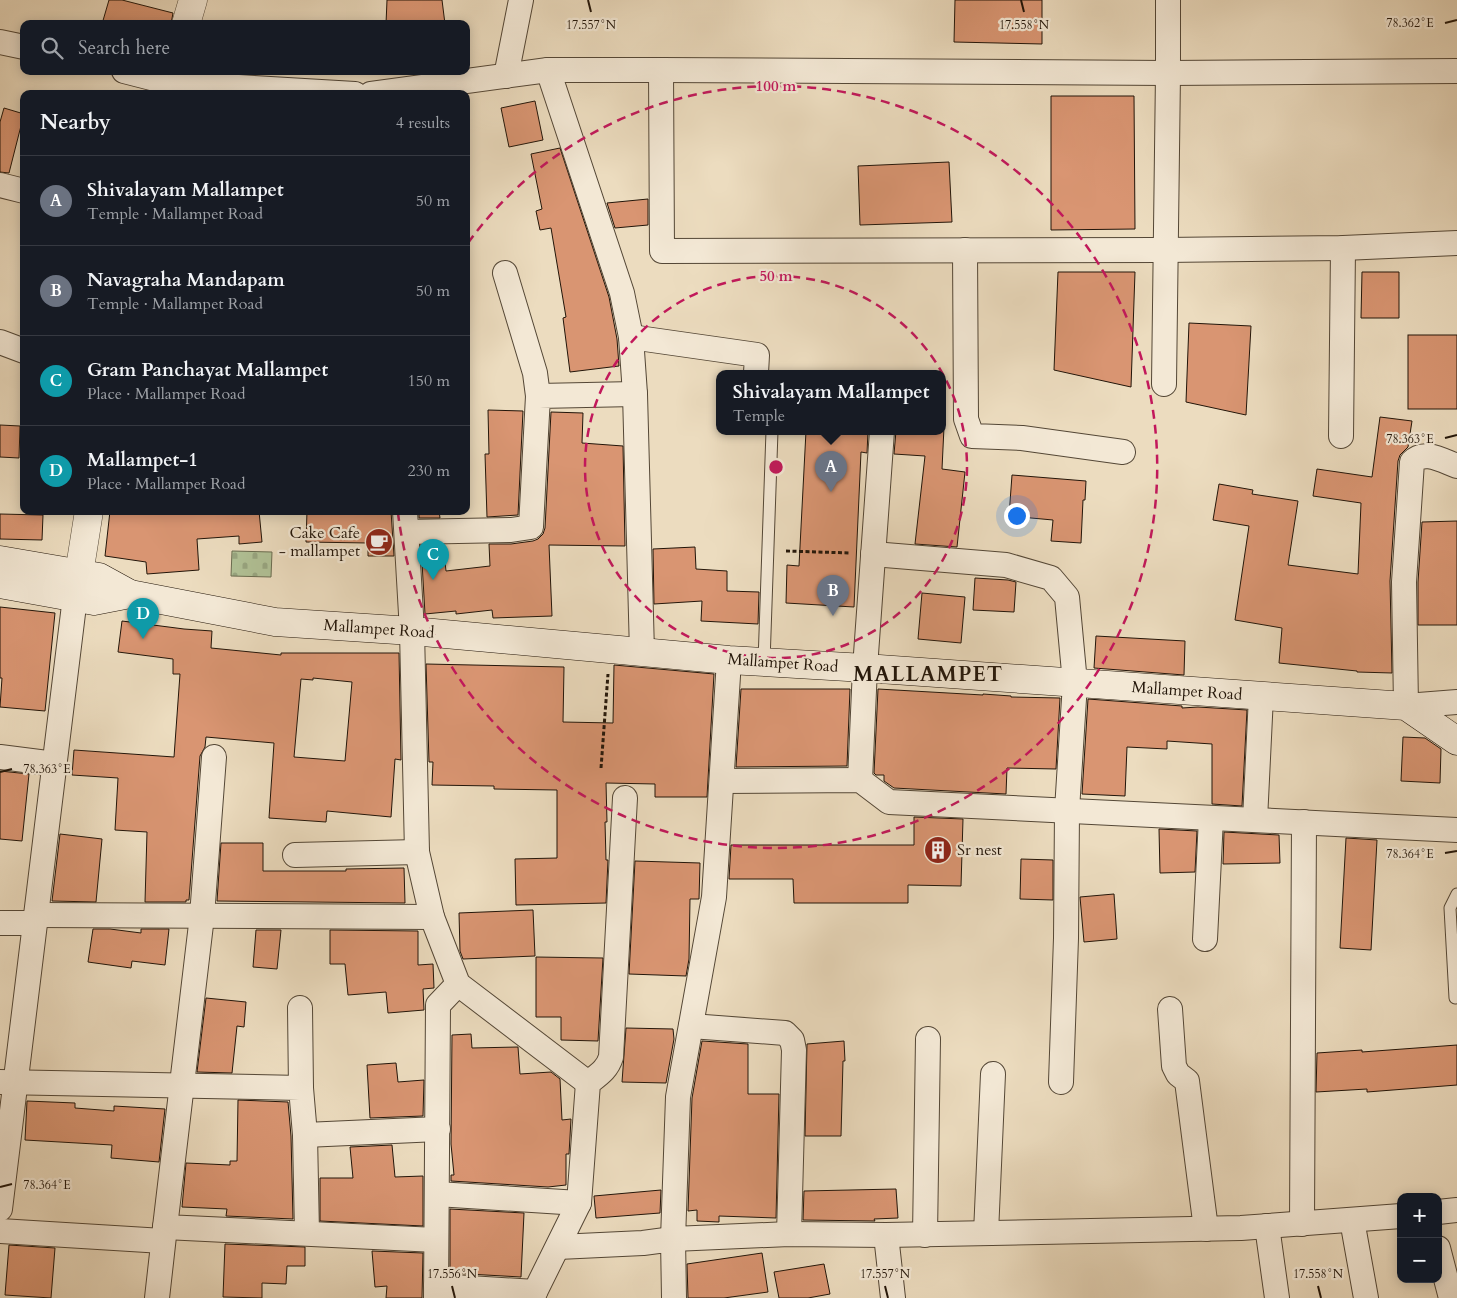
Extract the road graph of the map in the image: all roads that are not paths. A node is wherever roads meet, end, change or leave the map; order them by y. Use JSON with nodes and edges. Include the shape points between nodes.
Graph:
{"nodes":[{"id":1,"x":192,"y":0,"type":"edge"},
{"id":2,"x":521,"y":0,"type":"edge"},
{"id":3,"x":1168,"y":0,"type":"edge"},
{"id":4,"x":187,"y":20,"type":"edge"},
{"id":5,"x":0,"y":42,"type":"edge"},
{"id":6,"x":20,"y":46,"type":"edge"},
{"id":7,"x":548,"y":70,"type":"junction"},
{"id":8,"x":661,"y":70,"type":"junction"},
{"id":9,"x":1457,"y":71,"type":"edge"},
{"id":10,"x":1168,"y":73,"type":"junction"},
{"id":11,"x":141,"y":75,"type":"edge"},
{"id":12,"x":506,"y":76,"type":"junction"},
{"id":13,"x":172,"y":82,"type":"edge"},
{"id":14,"x":280,"y":90,"type":"edge"},
{"id":15,"x":402,"y":90,"type":"edge"},
{"id":16,"x":0,"y":185,"type":"edge"},
{"id":17,"x":20,"y":190,"type":"edge"},
{"id":18,"x":1457,"y":243,"type":"edge"},
{"id":19,"x":1344,"y":248,"type":"junction"},
{"id":20,"x":965,"y":250,"type":"junction"},
{"id":21,"x":1164,"y":250,"type":"junction"},
{"id":22,"x":504,"y":273,"type":"dead end"},
{"id":23,"x":631,"y":337,"type":"junction"},
{"id":24,"x":0,"y":342,"type":"edge"},
{"id":25,"x":20,"y":350,"type":"edge"},
{"id":26,"x":756,"y":370,"type":"edge"},
{"id":27,"x":1164,"y":384,"type":"dead end"},
{"id":28,"x":635,"y":394,"type":"junction"},
{"id":29,"x":538,"y":396,"type":"junction"},
{"id":30,"x":772,"y":435,"type":"edge"},
{"id":31,"x":882,"y":435,"type":"edge"},
{"id":32,"x":1341,"y":436,"type":"dead end"},
{"id":33,"x":1123,"y":452,"type":"dead end"},
{"id":34,"x":1457,"y":466,"type":"edge"},
{"id":35,"x":88,"y":515,"type":"edge"},
{"id":36,"x":406,"y":521,"type":"edge"},
{"id":37,"x":873,"y":554,"type":"junction"},
{"id":38,"x":0,"y":560,"type":"edge"},
{"id":39,"x":0,"y":584,"type":"edge"},
{"id":40,"x":77,"y":585,"type":"junction"},
{"id":41,"x":412,"y":631,"type":"junction"},
{"id":42,"x":642,"y":652,"type":"junction"},
{"id":43,"x":729,"y":660,"type":"junction"},
{"id":44,"x":764,"y":662,"type":"junction"},
{"id":45,"x":865,"y":668,"type":"junction"},
{"id":46,"x":1075,"y":683,"type":"junction"},
{"id":47,"x":1261,"y":696,"type":"junction"},
{"id":48,"x":1457,"y":702,"type":"edge"},
{"id":49,"x":1406,"y":706,"type":"junction"},
{"id":50,"x":1457,"y":742,"type":"edge"},
{"id":51,"x":0,"y":757,"type":"edge"},
{"id":52,"x":214,"y":757,"type":"dead end"},
{"id":53,"x":55,"y":764,"type":"junction"},
{"id":54,"x":860,"y":780,"type":"junction"},
{"id":55,"x":722,"y":781,"type":"junction"},
{"id":56,"x":625,"y":798,"type":"dead end"},
{"id":57,"x":1067,"y":810,"type":"junction"},
{"id":58,"x":1211,"y":818,"type":"junction"},
{"id":59,"x":1255,"y":820,"type":"junction"},
{"id":60,"x":1304,"y":822,"type":"junction"},
{"id":61,"x":1457,"y":830,"type":"edge"},
{"id":62,"x":417,"y":852,"type":"junction"},
{"id":63,"x":295,"y":855,"type":"dead end"},
{"id":64,"x":1457,"y":894,"type":"edge"},
{"id":65,"x":202,"y":916,"type":"junction"},
{"id":66,"x":432,"y":917,"type":"junction"},
{"id":67,"x":36,"y":919,"type":"junction"},
{"id":68,"x":0,"y":923,"type":"edge"},
{"id":69,"x":1205,"y":939,"type":"dead end"},
{"id":70,"x":458,"y":984,"type":"junction"},
{"id":71,"x":1455,"y":998,"type":"dead end"},
{"id":72,"x":300,"y":1008,"type":"dead end"},
{"id":73,"x":1170,"y":1009,"type":"dead end"},
{"id":74,"x":691,"y":1026,"type":"junction"},
{"id":75,"x":928,"y":1039,"type":"dead end"},
{"id":76,"x":993,"y":1074,"type":"dead end"},
{"id":77,"x":8,"y":1082,"type":"edge"},
{"id":78,"x":1061,"y":1082,"type":"dead end"},
{"id":79,"x":588,"y":1083,"type":"junction"},
{"id":80,"x":181,"y":1085,"type":"junction"},
{"id":81,"x":301,"y":1088,"type":"junction"},
{"id":82,"x":438,"y":1129,"type":"junction"},
{"id":83,"x":305,"y":1135,"type":"junction"},
{"id":84,"x":437,"y":1194,"type":"junction"},
{"id":85,"x":580,"y":1204,"type":"junction"},
{"id":86,"x":0,"y":1209,"type":"edge"},
{"id":87,"x":1457,"y":1210,"type":"edge"},
{"id":88,"x":1442,"y":1212,"type":"edge"},
{"id":89,"x":1397,"y":1216,"type":"edge"},
{"id":90,"x":1352,"y":1220,"type":"junction"},
{"id":91,"x":1302,"y":1224,"type":"junction"},
{"id":92,"x":1267,"y":1226,"type":"junction"},
{"id":93,"x":1206,"y":1229,"type":"junction"},
{"id":94,"x":0,"y":1231,"type":"edge"},
{"id":95,"x":986,"y":1233,"type":"junction"},
{"id":96,"x":164,"y":1234,"type":"junction"},
{"id":97,"x":307,"y":1234,"type":"junction"},
{"id":98,"x":789,"y":1234,"type":"junction"},
{"id":99,"x":925,"y":1234,"type":"junction"},
{"id":100,"x":886,"y":1235,"type":"junction"},
{"id":101,"x":673,"y":1239,"type":"junction"},
{"id":102,"x":436,"y":1240,"type":"junction"},
{"id":103,"x":558,"y":1247,"type":"junction"},
{"id":104,"x":1442,"y":1263,"type":"edge"},
{"id":105,"x":436,"y":1292,"type":"edge"},
{"id":106,"x":534,"y":1295,"type":"edge"},
{"id":107,"x":157,"y":1298,"type":"edge"},
{"id":108,"x":674,"y":1298,"type":"edge"},
{"id":109,"x":893,"y":1298,"type":"edge"},
{"id":110,"x":1278,"y":1298,"type":"edge"},
{"id":111,"x":1366,"y":1298,"type":"edge"},
{"id":112,"x":1451,"y":1298,"type":"edge"}],
"edges":[{"from":1,"to":4,"type":"main road"},
{"from":2,"to":12,"type":"street"},
{"from":3,"to":10,"type":"street"},
{"from":5,"to":6,"type":"street"},
{"from":7,"to":8,"type":"street"},
{"from":7,"to":12,"type":"street"},
{"from":7,"to":23,"type":"street","via":[[622,293]]},
{"from":8,"to":10,"type":"street"},
{"from":8,"to":20,"type":"street","via":[[662,251]]},
{"from":9,"to":10,"type":"street"},
{"from":10,"to":21,"type":"street"},
{"from":11,"to":13,"type":"street"},
{"from":12,"to":15,"type":"street"},
{"from":13,"to":14,"type":"street"},
{"from":16,"to":17,"type":"street"},
{"from":18,"to":19,"type":"street"},
{"from":19,"to":21,"type":"street"},
{"from":19,"to":32,"type":"street"},
{"from":20,"to":21,"type":"street"},
{"from":20,"to":33,"type":"street","via":[[966,419],[972,436],[1022,438]]},
{"from":21,"to":27,"type":"street"},
{"from":22,"to":29,"type":"street","via":[[535,373]]},
{"from":23,"to":26,"type":"street","via":[[756,355]]},
{"from":23,"to":28,"type":"street"},
{"from":24,"to":25,"type":"street"},
{"from":28,"to":29,"type":"street"},
{"from":28,"to":42,"type":"street"},
{"from":29,"to":36,"type":"street","via":[[531,527],[511,530]]},
{"from":30,"to":44,"type":"lane"},
{"from":31,"to":37,"type":"street"},
{"from":34,"to":49,"type":"street","via":[[1426,455],[1412,462],[1404,582]]},
{"from":35,"to":40,"type":"main road"},
{"from":36,"to":41,"type":"street"},
{"from":37,"to":45,"type":"street"},
{"from":37,"to":46,"type":"street","via":[[1006,565],[1051,578],[1067,597]]},
{"from":38,"to":40,"type":"main road","name":"Mallampet Road"},
{"from":39,"to":40,"type":"main road","name":"Mallampet Road"},
{"from":40,"to":41,"type":"main road","name":"Mallampet Road","via":[[94,600],[130,594],[275,622]]},
{"from":40,"to":53,"type":"street"},
{"from":41,"to":42,"type":"main road","name":"Mallampet Road"},
{"from":41,"to":62,"type":"street"},
{"from":42,"to":43,"type":"main road","name":"Mallampet Road"},
{"from":43,"to":44,"type":"main road","name":"Mallampet Road"},
{"from":43,"to":55,"type":"street"},
{"from":44,"to":45,"type":"main road","name":"Mallampet Road"},
{"from":45,"to":46,"type":"main road","name":"Mallampet Road"},
{"from":45,"to":54,"type":"street"},
{"from":46,"to":47,"type":"main road","name":"Mallampet Road"},
{"from":46,"to":57,"type":"street"},
{"from":47,"to":49,"type":"main road","name":"Mallampet Road"},
{"from":47,"to":59,"type":"street"},
{"from":48,"to":49,"type":"street"},
{"from":49,"to":50,"type":"main road"},
{"from":51,"to":53,"type":"street"},
{"from":52,"to":65,"type":"street"},
{"from":53,"to":67,"type":"street"},
{"from":54,"to":55,"type":"street"},
{"from":54,"to":57,"type":"street","via":[[889,802]]},
{"from":55,"to":74,"type":"street","via":[[714,897]]},
{"from":56,"to":79,"type":"street","via":[[611,1057],[604,1071]]},
{"from":57,"to":58,"type":"street"},
{"from":57,"to":78,"type":"street"},
{"from":58,"to":59,"type":"street"},
{"from":58,"to":69,"type":"street"},
{"from":59,"to":60,"type":"street"},
{"from":60,"to":61,"type":"street"},
{"from":60,"to":91,"type":"street"},
{"from":62,"to":63,"type":"street"},
{"from":62,"to":66,"type":"street"},
{"from":64,"to":71,"type":"lane","via":[[1450,908]]},
{"from":65,"to":66,"type":"street"},
{"from":65,"to":67,"type":"street"},
{"from":65,"to":80,"type":"street"},
{"from":66,"to":70,"type":"street"},
{"from":67,"to":68,"type":"street"},
{"from":67,"to":77,"type":"street"},
{"from":70,"to":79,"type":"street"},
{"from":70,"to":82,"type":"street","via":[[438,1005]]},
{"from":72,"to":81,"type":"street"},
{"from":73,"to":93,"type":"street","via":[[1174,1066],[1178,1074],[1188,1081]]},
{"from":74,"to":98,"type":"street","via":[[785,1033],[792,1040]]},
{"from":74,"to":101,"type":"street","via":[[678,1097]]},
{"from":75,"to":99,"type":"street"},
{"from":76,"to":95,"type":"street"},
{"from":77,"to":80,"type":"street"},
{"from":77,"to":86,"type":"street"},
{"from":79,"to":85,"type":"street"},
{"from":80,"to":81,"type":"street"},
{"from":80,"to":96,"type":"street"},
{"from":81,"to":83,"type":"street"},
{"from":82,"to":83,"type":"street"},
{"from":82,"to":84,"type":"street"},
{"from":83,"to":97,"type":"street"},
{"from":84,"to":85,"type":"street"},
{"from":84,"to":102,"type":"street"},
{"from":85,"to":103,"type":"street"},
{"from":87,"to":88,"type":"street"},
{"from":89,"to":90,"type":"street"},
{"from":90,"to":91,"type":"street"},
{"from":90,"to":111,"type":"street"},
{"from":91,"to":92,"type":"street"},
{"from":92,"to":93,"type":"street"},
{"from":92,"to":110,"type":"street"},
{"from":93,"to":95,"type":"street"},
{"from":94,"to":96,"type":"street"},
{"from":95,"to":99,"type":"street"},
{"from":96,"to":97,"type":"street"},
{"from":96,"to":107,"type":"street"},
{"from":97,"to":102,"type":"street"},
{"from":98,"to":100,"type":"street"},
{"from":98,"to":101,"type":"street"},
{"from":99,"to":100,"type":"street"},
{"from":100,"to":109,"type":"street"},
{"from":101,"to":103,"type":"street"},
{"from":101,"to":108,"type":"street"},
{"from":102,"to":105,"type":"street"},
{"from":103,"to":106,"type":"street"},
{"from":104,"to":112,"type":"street"},
{"from":105,"to":106,"type":"street"}]}
